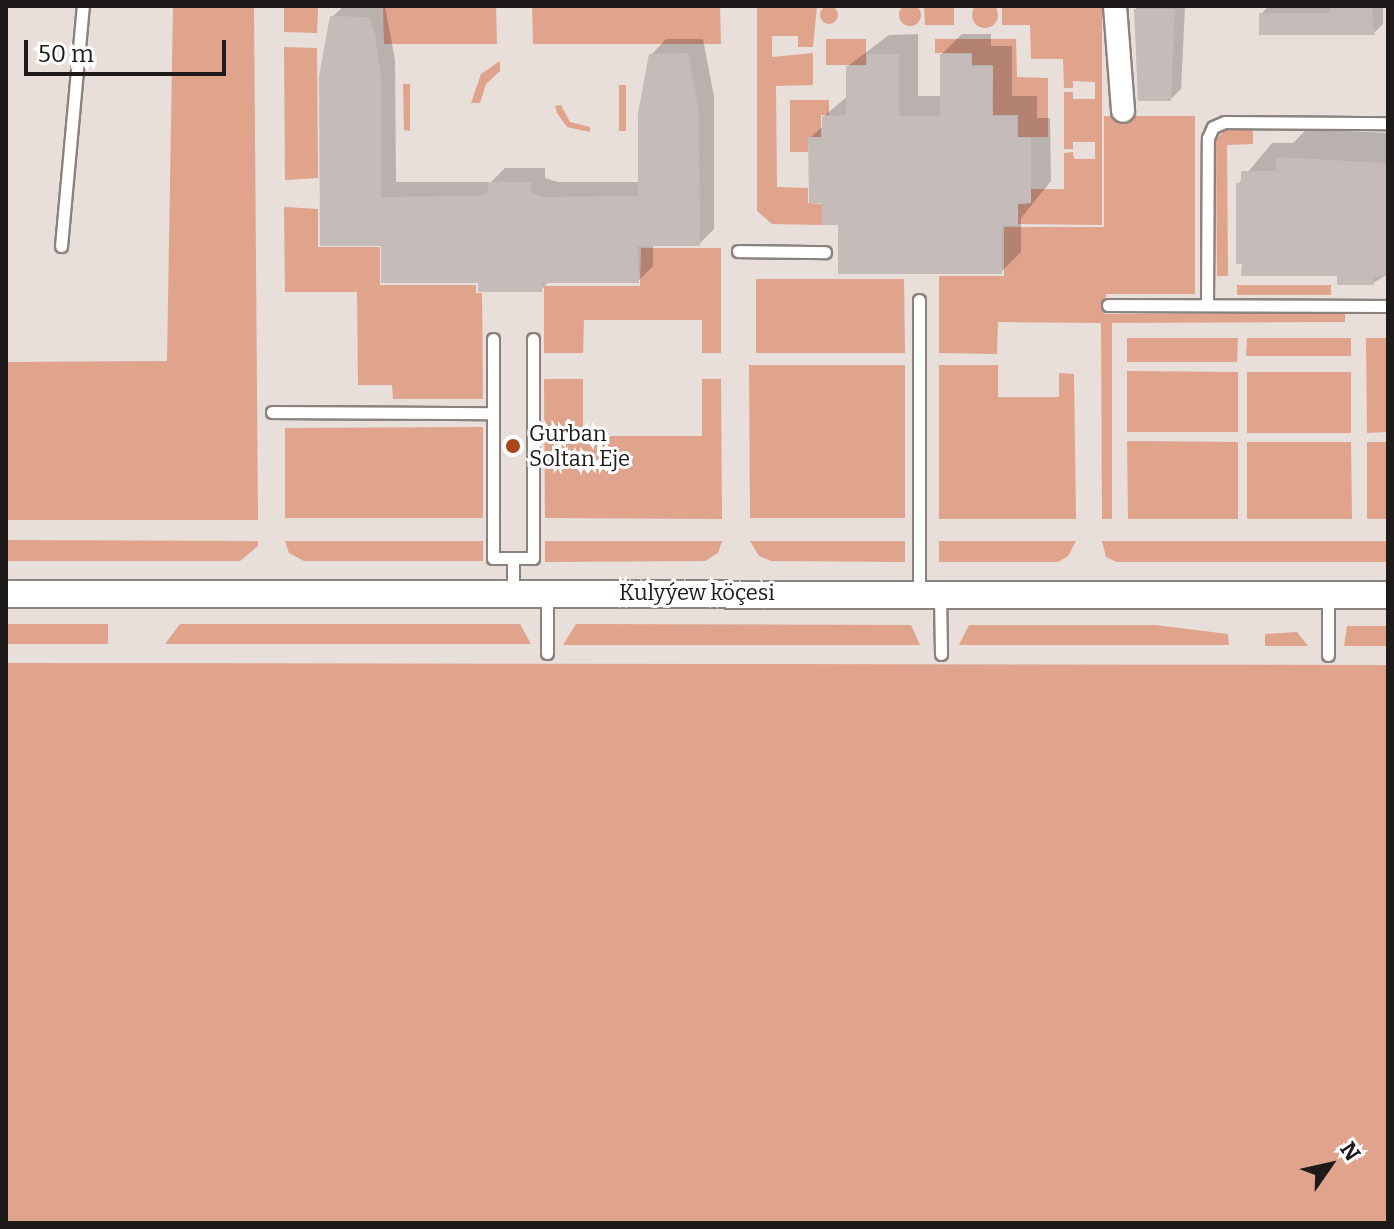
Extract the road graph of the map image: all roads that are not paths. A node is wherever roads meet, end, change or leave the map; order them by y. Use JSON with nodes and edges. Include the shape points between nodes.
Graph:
{"nodes":[{"id":1,"x":83,"y":6,"type":"edge"},
{"id":2,"x":1115,"y":6,"type":"edge"},
{"id":3,"x":1123,"y":111,"type":"dead end"},
{"id":4,"x":1388,"y":123,"type":"edge"},
{"id":5,"x":61,"y":246,"type":"dead end"},
{"id":6,"x":738,"y":251,"type":"dead end"},
{"id":7,"x":825,"y":252,"type":"dead end"},
{"id":8,"x":919,"y":300,"type":"dead end"},
{"id":9,"x":1108,"y":305,"type":"dead end"},
{"id":10,"x":1207,"y":305,"type":"junction"},
{"id":11,"x":1388,"y":306,"type":"edge"},
{"id":12,"x":493,"y":339,"type":"dead end"},
{"id":13,"x":533,"y":339,"type":"dead end"},
{"id":14,"x":272,"y":412,"type":"dead end"},
{"id":15,"x":493,"y":413,"type":"junction"},
{"id":16,"x":513,"y":558,"type":"junction"},
{"id":17,"x":513,"y":593,"type":"junction"},
{"id":18,"x":547,"y":593,"type":"junction"},
{"id":19,"x":6,"y":594,"type":"edge"},
{"id":20,"x":930,"y":594,"type":"junction"},
{"id":21,"x":1328,"y":595,"type":"junction"},
{"id":22,"x":1388,"y":595,"type":"edge"},
{"id":23,"x":547,"y":653,"type":"dead end"},
{"id":24,"x":941,"y":654,"type":"dead end"},
{"id":25,"x":1328,"y":655,"type":"dead end"}],
"edges":[{"from":1,"to":5,"type":"lane"},
{"from":2,"to":3,"type":"street"},
{"from":4,"to":10,"type":"lane","via":[[1225,122],[1213,127],[1208,138]]},
{"from":6,"to":7,"type":"lane"},
{"from":8,"to":20,"type":"lane"},
{"from":9,"to":10,"type":"lane"},
{"from":10,"to":11,"type":"lane"},
{"from":12,"to":15,"type":"lane"},
{"from":13,"to":16,"type":"lane","via":[[533,558]]},
{"from":14,"to":15,"type":"lane"},
{"from":15,"to":16,"type":"lane","via":[[493,558]]},
{"from":16,"to":17,"type":"lane"},
{"from":17,"to":18,"type":"street","name":"Kulyýew köçesi"},
{"from":17,"to":19,"type":"street","name":"Kulyýew köçesi"},
{"from":18,"to":20,"type":"street","name":"Kulyýew köçesi"},
{"from":18,"to":23,"type":"lane"},
{"from":20,"to":21,"type":"street","name":"Kulyýew köçesi"},
{"from":20,"to":24,"type":"lane"},
{"from":21,"to":22,"type":"street","name":"Kulyýew köçesi"},
{"from":21,"to":25,"type":"lane"}]}
